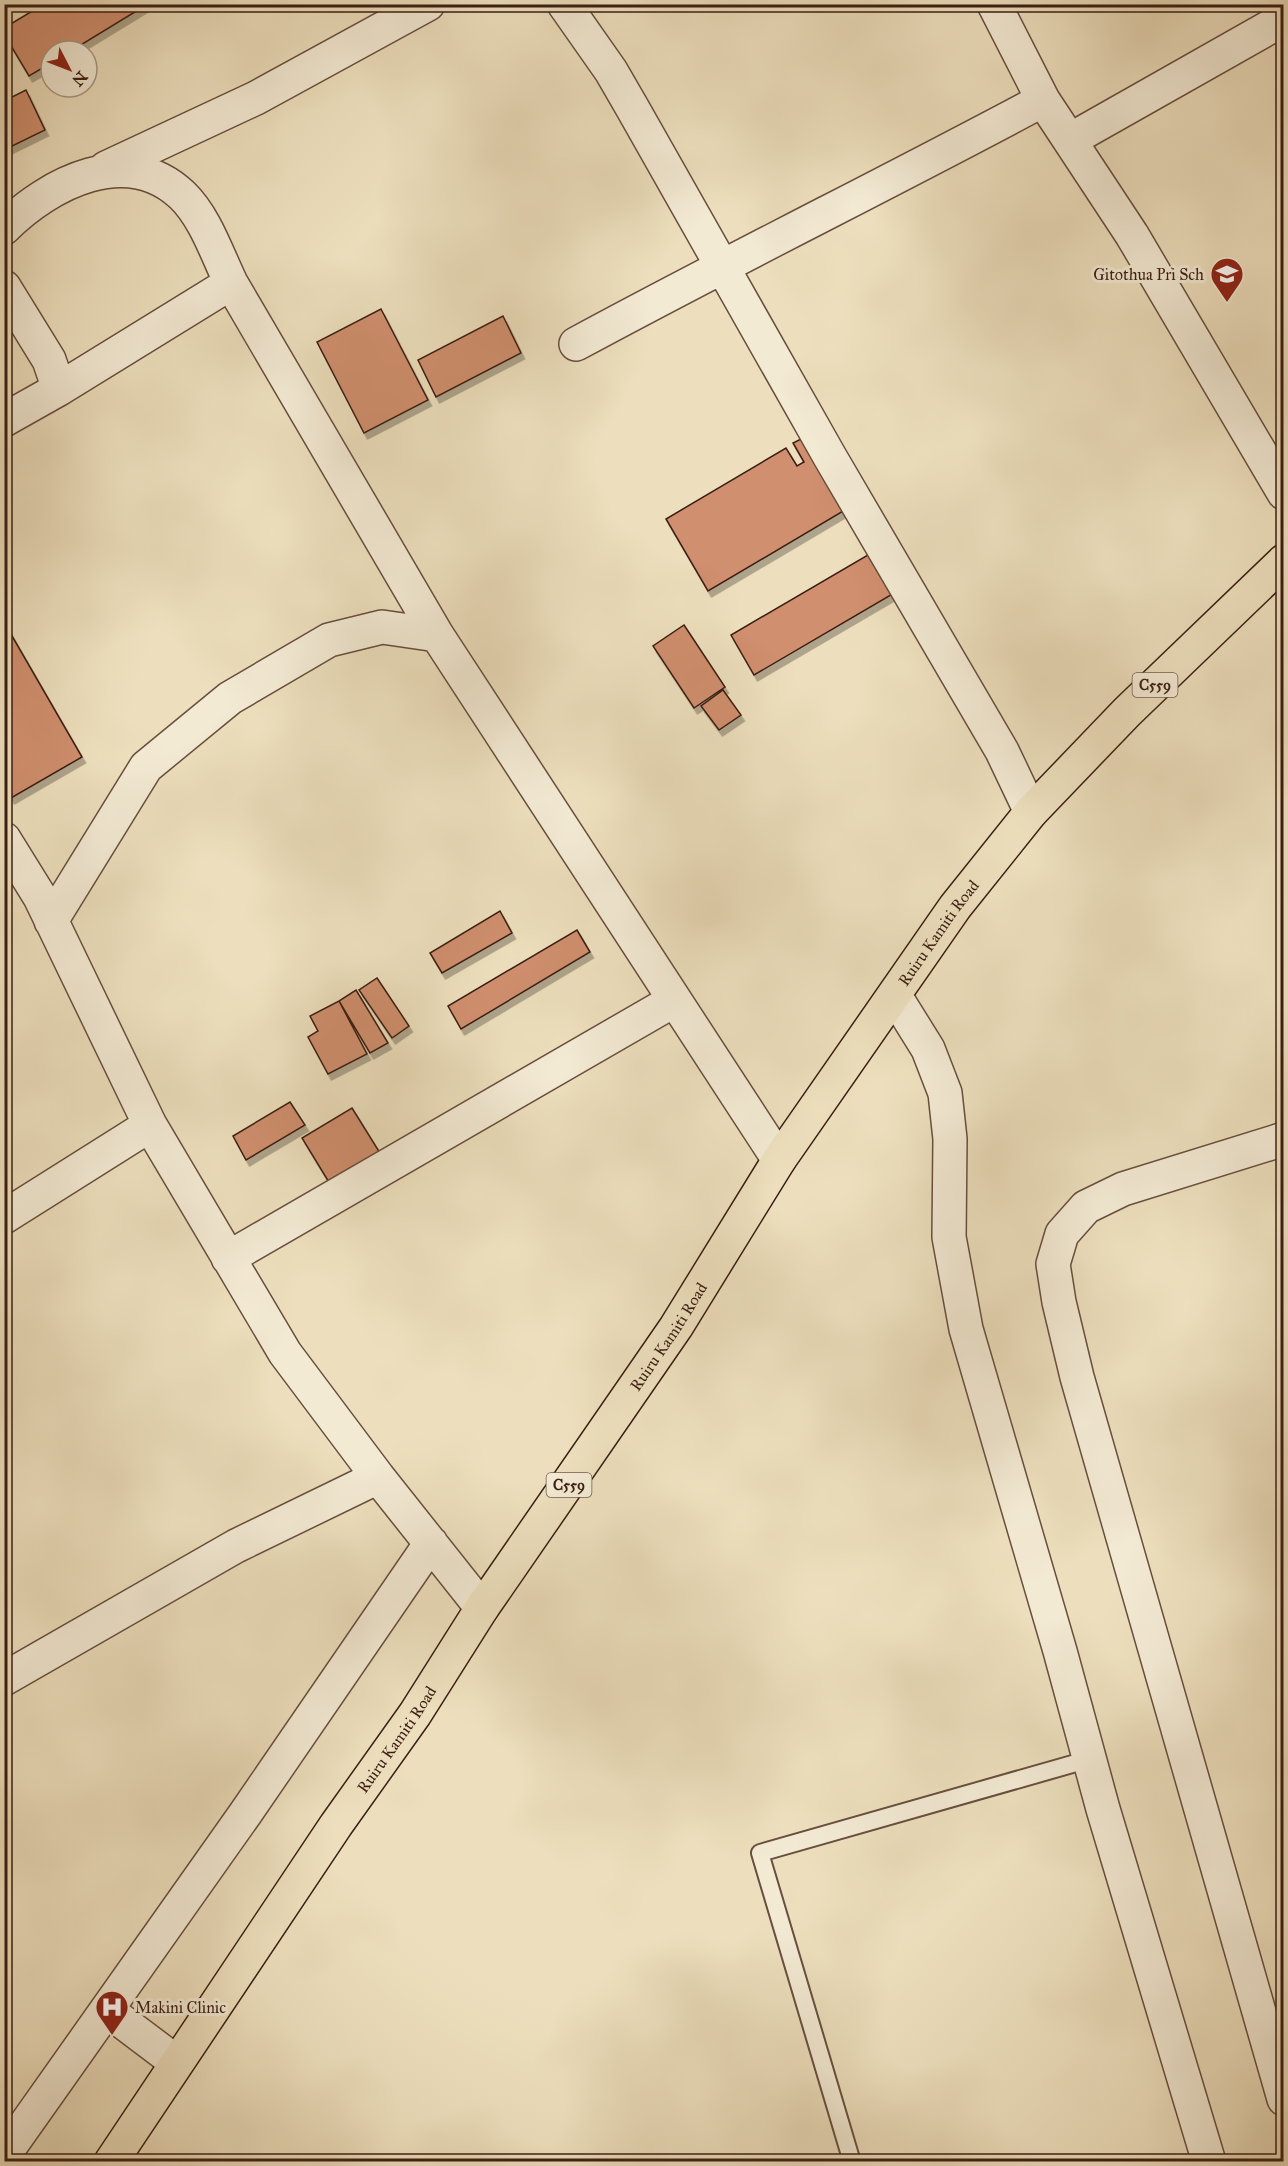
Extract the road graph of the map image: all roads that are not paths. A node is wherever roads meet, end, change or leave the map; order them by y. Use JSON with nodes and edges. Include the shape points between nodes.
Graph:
{"nodes":[{"id":1,"x":428,"y":4,"type":"edge"},
{"id":2,"x":564,"y":4,"type":"edge"},
{"id":3,"x":994,"y":4,"type":"edge"},
{"id":4,"x":1284,"y":19,"type":"edge"},
{"id":5,"x":1044,"y":100,"type":"junction"},
{"id":6,"x":1070,"y":140,"type":"junction"},
{"id":7,"x":103,"y":169,"type":"junction"},
{"id":8,"x":4,"y":228,"type":"edge"},
{"id":9,"x":723,"y":265,"type":"junction"},
{"id":10,"x":231,"y":283,"type":"junction"},
{"id":11,"x":4,"y":287,"type":"edge"},
{"id":12,"x":576,"y":344,"type":"dead end"},
{"id":13,"x":59,"y":389,"type":"junction"},
{"id":14,"x":4,"y":420,"type":"edge"},
{"id":15,"x":1284,"y":494,"type":"edge"},
{"id":16,"x":1284,"y":561,"type":"edge"},
{"id":17,"x":437,"y":635,"type":"junction"},
{"id":18,"x":1031,"y":812,"type":"junction"},
{"id":19,"x":4,"y":839,"type":"edge"},
{"id":20,"x":51,"y":921,"type":"junction"},
{"id":21,"x":895,"y":996,"type":"junction"},
{"id":22,"x":674,"y":1001,"type":"junction"},
{"id":23,"x":150,"y":1125,"type":"junction"},
{"id":24,"x":1284,"y":1139,"type":"edge"},
{"id":25,"x":779,"y":1160,"type":"junction"},
{"id":26,"x":4,"y":1217,"type":"edge"},
{"id":27,"x":228,"y":1258,"type":"junction"},
{"id":28,"x":378,"y":1477,"type":"junction"},
{"id":29,"x":431,"y":1543,"type":"junction"},
{"id":30,"x":482,"y":1608,"type":"junction"},
{"id":31,"x":4,"y":1679,"type":"edge"},
{"id":32,"x":1089,"y":1759,"type":"junction"},
{"id":33,"x":107,"y":2010,"type":"junction"},
{"id":34,"x":176,"y":2062,"type":"junction"},
{"id":35,"x":1284,"y":2099,"type":"edge"},
{"id":36,"x":4,"y":2155,"type":"edge"},
{"id":37,"x":111,"y":2162,"type":"edge"},
{"id":38,"x":852,"y":2162,"type":"edge"},
{"id":39,"x":1209,"y":2162,"type":"edge"}],
"edges":[{"from":1,"to":7,"type":"street","via":[[256,98]]},
{"from":2,"to":9,"type":"street","via":[[611,71]]},
{"from":3,"to":5,"type":"street"},
{"from":4,"to":6,"type":"street"},
{"from":5,"to":6,"type":"street"},
{"from":5,"to":9,"type":"street"},
{"from":6,"to":15,"type":"street","via":[[1132,235]]},
{"from":7,"to":8,"type":"street","via":[[54,190]]},
{"from":7,"to":10,"type":"street","via":[[147,173],[182,195],[203,224]]},
{"from":9,"to":12,"type":"street"},
{"from":9,"to":18,"type":"street","via":[[1002,752]]},
{"from":10,"to":13,"type":"street"},
{"from":10,"to":17,"type":"street"},
{"from":11,"to":13,"type":"street","via":[[49,360]]},
{"from":13,"to":14,"type":"street"},
{"from":16,"to":18,"type":"main road","name":"Ruiru Kamiti Road","number":"C559","via":[[1127,712]]},
{"from":17,"to":20,"type":"street","via":[[382,627],[329,640],[230,698],[146,767]]},
{"from":17,"to":22,"type":"street"},
{"from":18,"to":21,"type":"main road","name":"Ruiru Kamiti Road","number":"C559","via":[[955,907]]},
{"from":19,"to":20,"type":"street"},
{"from":20,"to":23,"type":"street"},
{"from":21,"to":25,"type":"main road","name":"Ruiru Kamiti Road","number":"C559"},
{"from":21,"to":32,"type":"street","via":[[928,1049],[945,1093],[950,1139],[949,1237],[966,1329]]},
{"from":22,"to":25,"type":"street"},
{"from":22,"to":27,"type":"street"},
{"from":23,"to":26,"type":"street"},
{"from":23,"to":27,"type":"street"},
{"from":24,"to":35,"type":"street","via":[[1123,1189],[1086,1207],[1062,1234],[1053,1264],[1080,1388]]},
{"from":25,"to":30,"type":"main road","name":"Ruiru Kamiti Road","number":"C559","via":[[669,1336]]},
{"from":27,"to":28,"type":"street","via":[[285,1353]]},
{"from":28,"to":29,"type":"street"},
{"from":28,"to":31,"type":"street","via":[[236,1546]]},
{"from":29,"to":30,"type":"street"},
{"from":29,"to":33,"type":"street"},
{"from":30,"to":34,"type":"main road","name":"Ruiru Kamiti Road","number":"C559","via":[[415,1714]]},
{"from":32,"to":38,"type":"lane","via":[[760,1853]]},
{"from":32,"to":39,"type":"street"},
{"from":33,"to":34,"type":"street"},
{"from":33,"to":36,"type":"street"},
{"from":34,"to":37,"type":"main road","name":"Ruiru Kamiti Road","number":"C559"}]}
